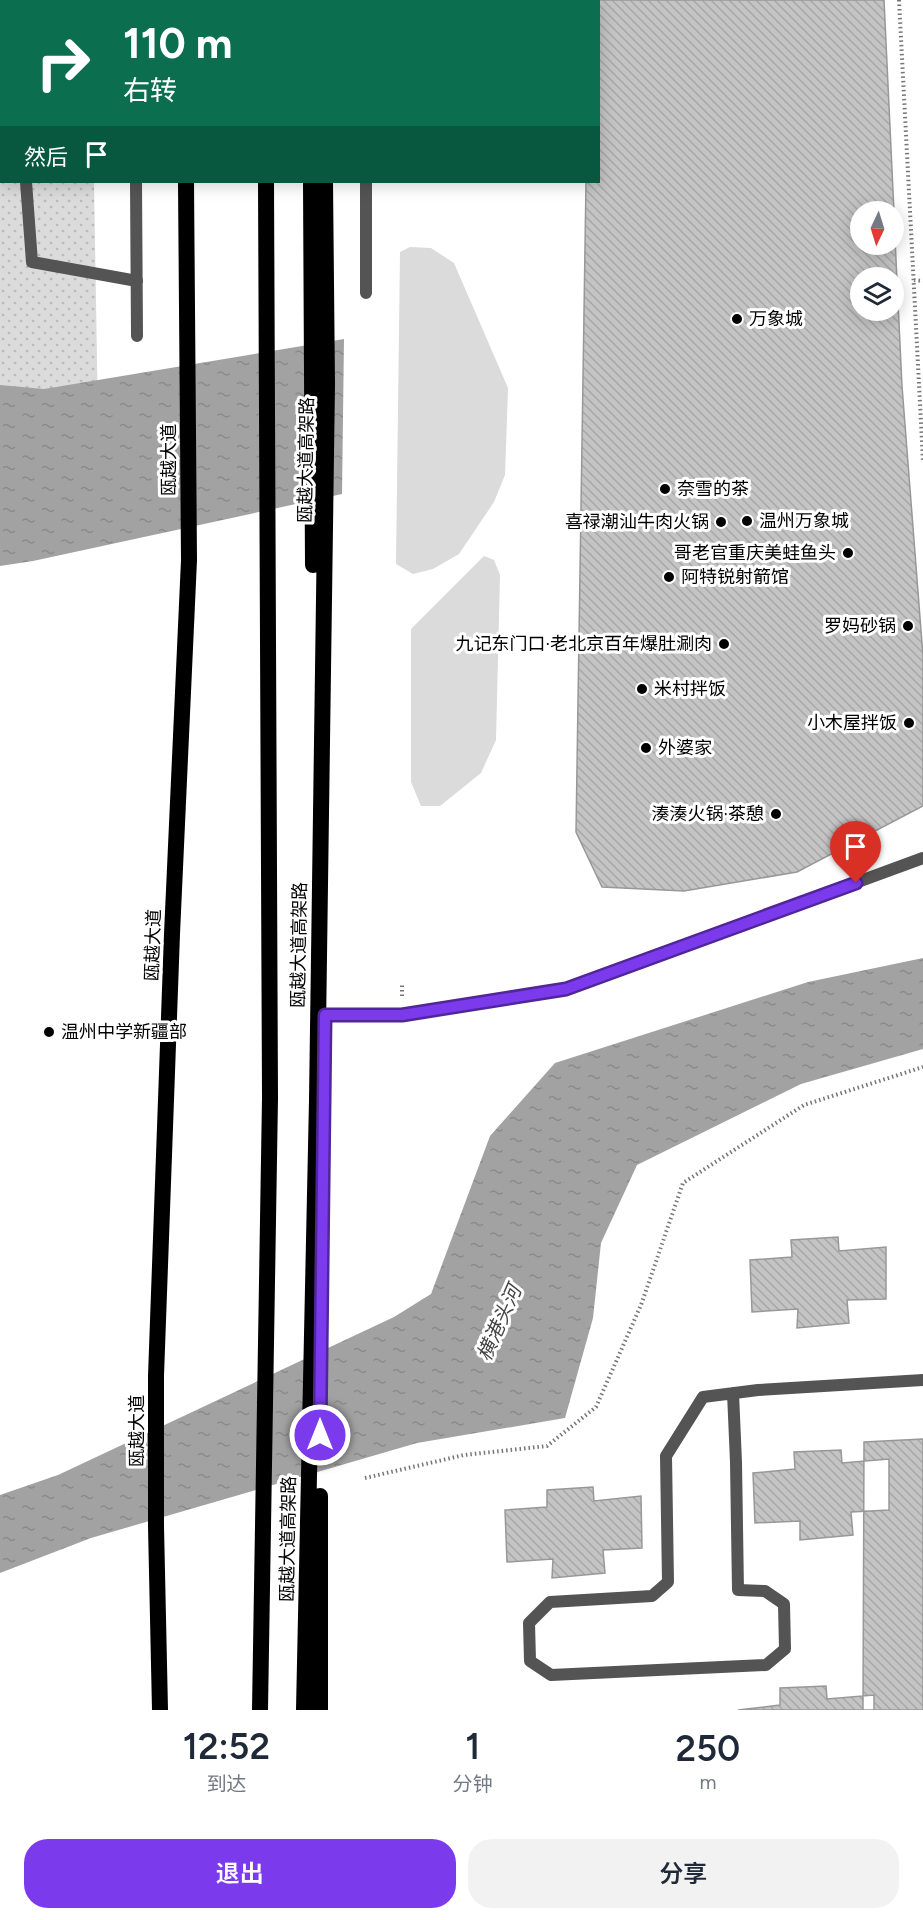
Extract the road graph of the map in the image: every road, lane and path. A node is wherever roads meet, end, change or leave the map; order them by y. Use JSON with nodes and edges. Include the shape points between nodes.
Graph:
{"nodes":[{"id":1,"x":899,"y":0,"type":"edge"},
{"id":2,"x":26,"y":183,"type":"edge"},
{"id":3,"x":136,"y":183,"type":"edge"},
{"id":4,"x":186,"y":183,"type":"edge"},
{"id":5,"x":266,"y":183,"type":"edge"},
{"id":6,"x":310,"y":183,"type":"edge"},
{"id":7,"x":325,"y":183,"type":"edge"},
{"id":8,"x":366,"y":183,"type":"edge"},
{"id":9,"x":914,"y":280,"type":"junction"},
{"id":10,"x":137,"y":281,"type":"junction"},
{"id":11,"x":923,"y":281,"type":"edge"},
{"id":12,"x":366,"y":293,"type":"dead end"},
{"id":13,"x":137,"y":336,"type":"dead end"},
{"id":14,"x":923,"y":461,"type":"edge"},
{"id":15,"x":923,"y":858,"type":"edge"},
{"id":16,"x":325,"y":1015,"type":"junction"},
{"id":17,"x":923,"y":1067,"type":"edge"},
{"id":18,"x":923,"y":1380,"type":"edge"},
{"id":19,"x":733,"y":1393,"type":"junction"},
{"id":20,"x":365,"y":1478,"type":"dead end"},
{"id":21,"x":160,"y":1710,"type":"edge"},
{"id":22,"x":260,"y":1710,"type":"edge"},
{"id":23,"x":304,"y":1710,"type":"edge"},
{"id":24,"x":320,"y":1710,"type":"edge"}],
"edges":[{"from":1,"to":9,"type":"path"},
{"from":2,"to":10,"type":"street","via":[[32,262]]},
{"from":3,"to":10,"type":"street"},
{"from":4,"to":21,"type":"highway","name":"瓯越大道","via":[[189,560],[156,1376]]},
{"from":5,"to":22,"type":"highway","name":"瓯越大道高架路","via":[[270,1098]]},
{"from":6,"to":16,"type":"highway","via":[[313,543]]},
{"from":7,"to":23,"type":"highway","name":"瓯越大道高架路","via":[[327,396]]},
{"from":8,"to":12,"type":"street"},
{"from":9,"to":11,"type":"path"},
{"from":9,"to":14,"type":"path"},
{"from":10,"to":13,"type":"street"},
{"from":15,"to":16,"type":"street","via":[[566,989],[402,1015]]},
{"from":16,"to":24,"type":"highway"},
{"from":17,"to":20,"type":"path","via":[[804,1105],[683,1183],[641,1305],[596,1407],[547,1446],[464,1455]]},
{"from":18,"to":19,"type":"street"},
{"from":19,"to":19,"type":"street","via":[[703,1397],[666,1456],[668,1582],[652,1596],[550,1602],[529,1623],[530,1661],[551,1675],[766,1665],[785,1649],[784,1604],[765,1591],[738,1590]]}]}
